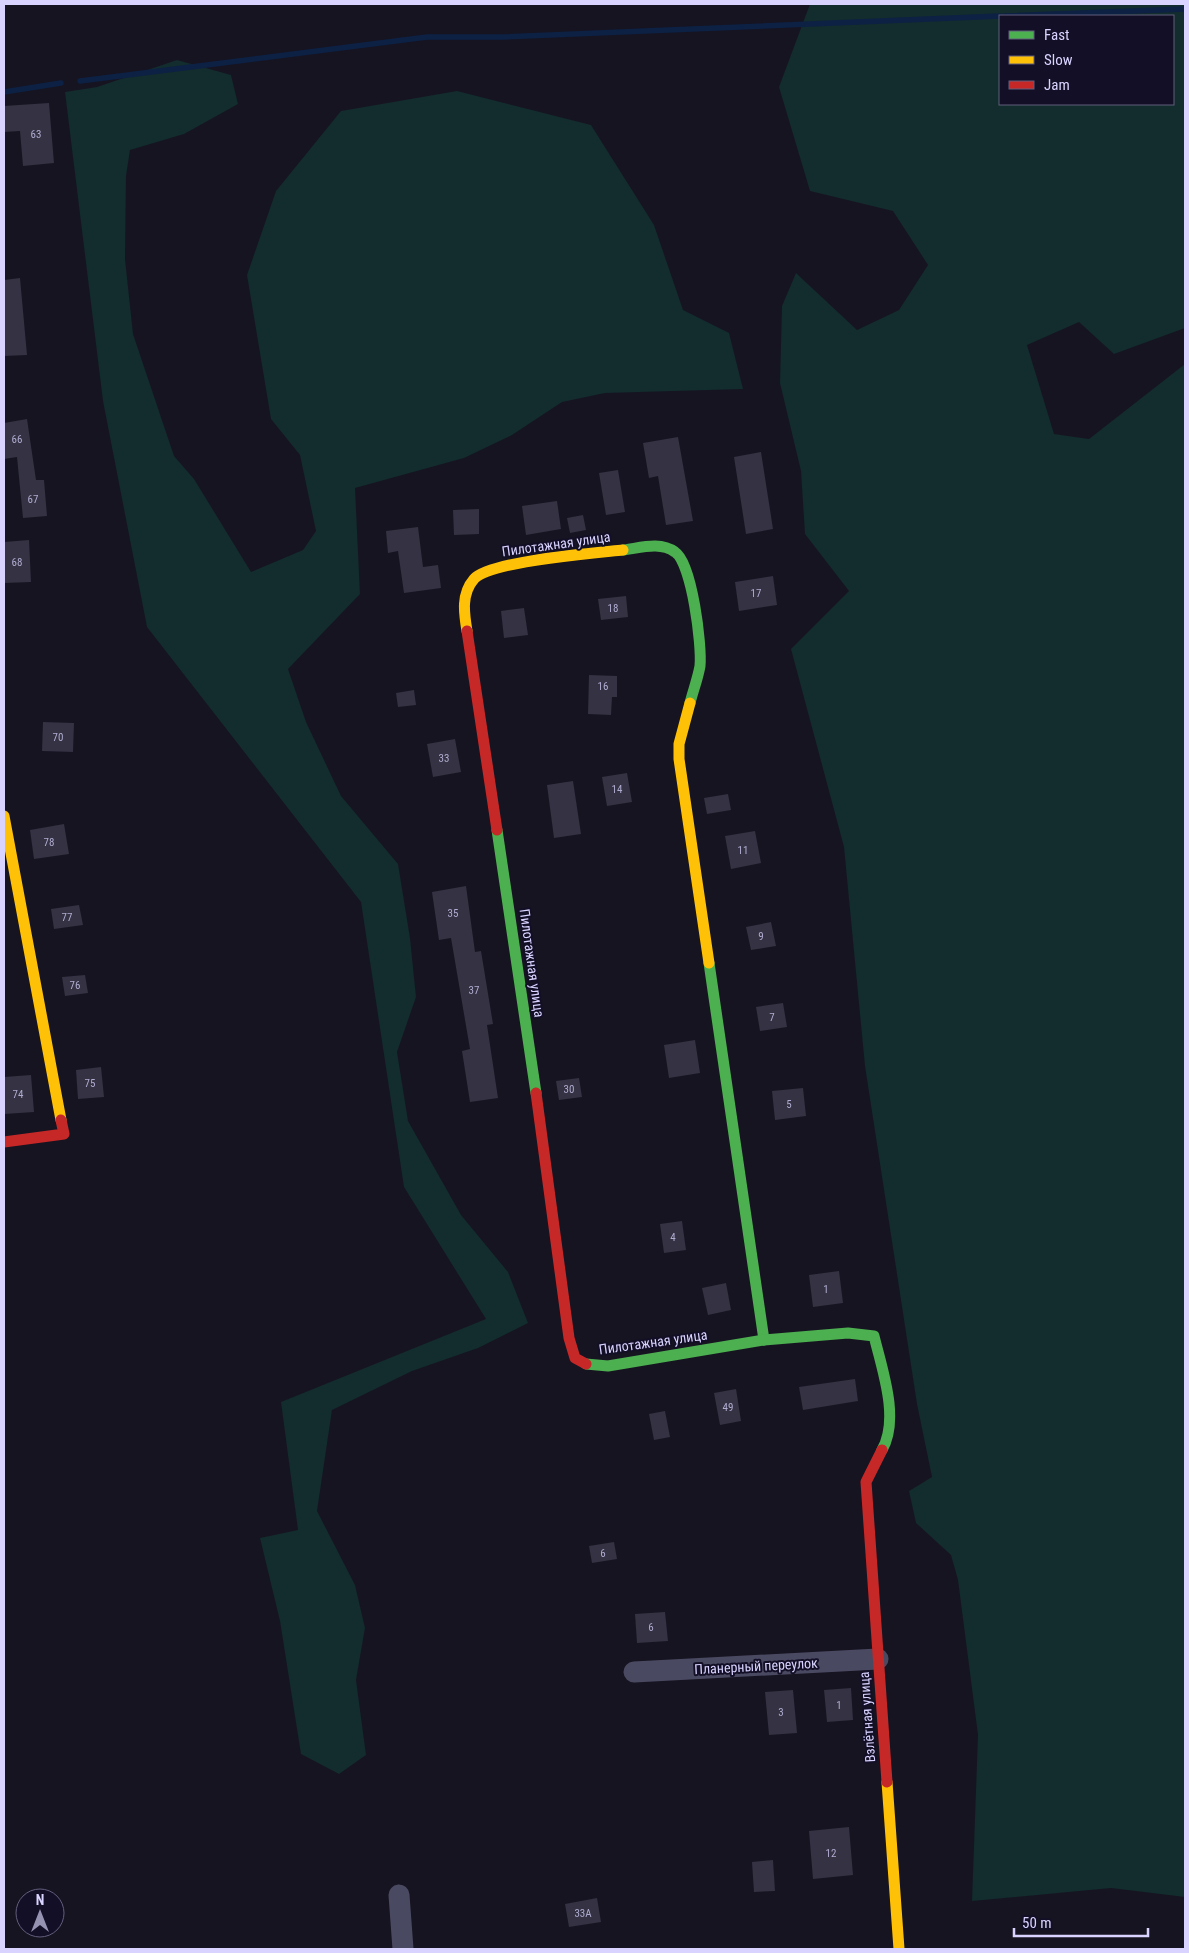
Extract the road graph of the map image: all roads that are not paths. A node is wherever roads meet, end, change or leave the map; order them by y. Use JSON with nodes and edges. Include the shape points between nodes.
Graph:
{"nodes":[{"id":1,"x":4,"y":816,"type":"edge"},
{"id":2,"x":4,"y":1142,"type":"edge"},
{"id":3,"x":764,"y":1340,"type":"junction"},
{"id":4,"x":866,"y":1482,"type":"joint"},
{"id":5,"x":878,"y":1659,"type":"junction"},
{"id":6,"x":634,"y":1672,"type":"dead end"},
{"id":7,"x":399,"y":1895,"type":"dead end"},
{"id":8,"x":403,"y":1949,"type":"edge"},
{"id":9,"x":899,"y":1949,"type":"edge"}],
"edges":[{"from":1,"to":2,"type":"street","via":[[64,1134]]},
{"from":3,"to":3,"type":"street","name":"Пилотажная улица","via":[[608,1366],[589,1366],[575,1358],[569,1338],[536,1092],[464,611],[466,593],[475,578],[499,567],[661,545],[676,552],[683,562],[690,584],[700,665],[679,744],[679,759]]},
{"from":3,"to":4,"type":"street","name":"Пилотажная улица","via":[[848,1333],[874,1336],[888,1397],[890,1429],[887,1442]]},
{"from":4,"to":5,"type":"street","name":"Взлётная улица"},
{"from":5,"to":6,"type":"street","name":"Планерный переулок"},
{"from":5,"to":9,"type":"street","name":"Взлётная улица"},
{"from":7,"to":8,"type":"street"}]}
